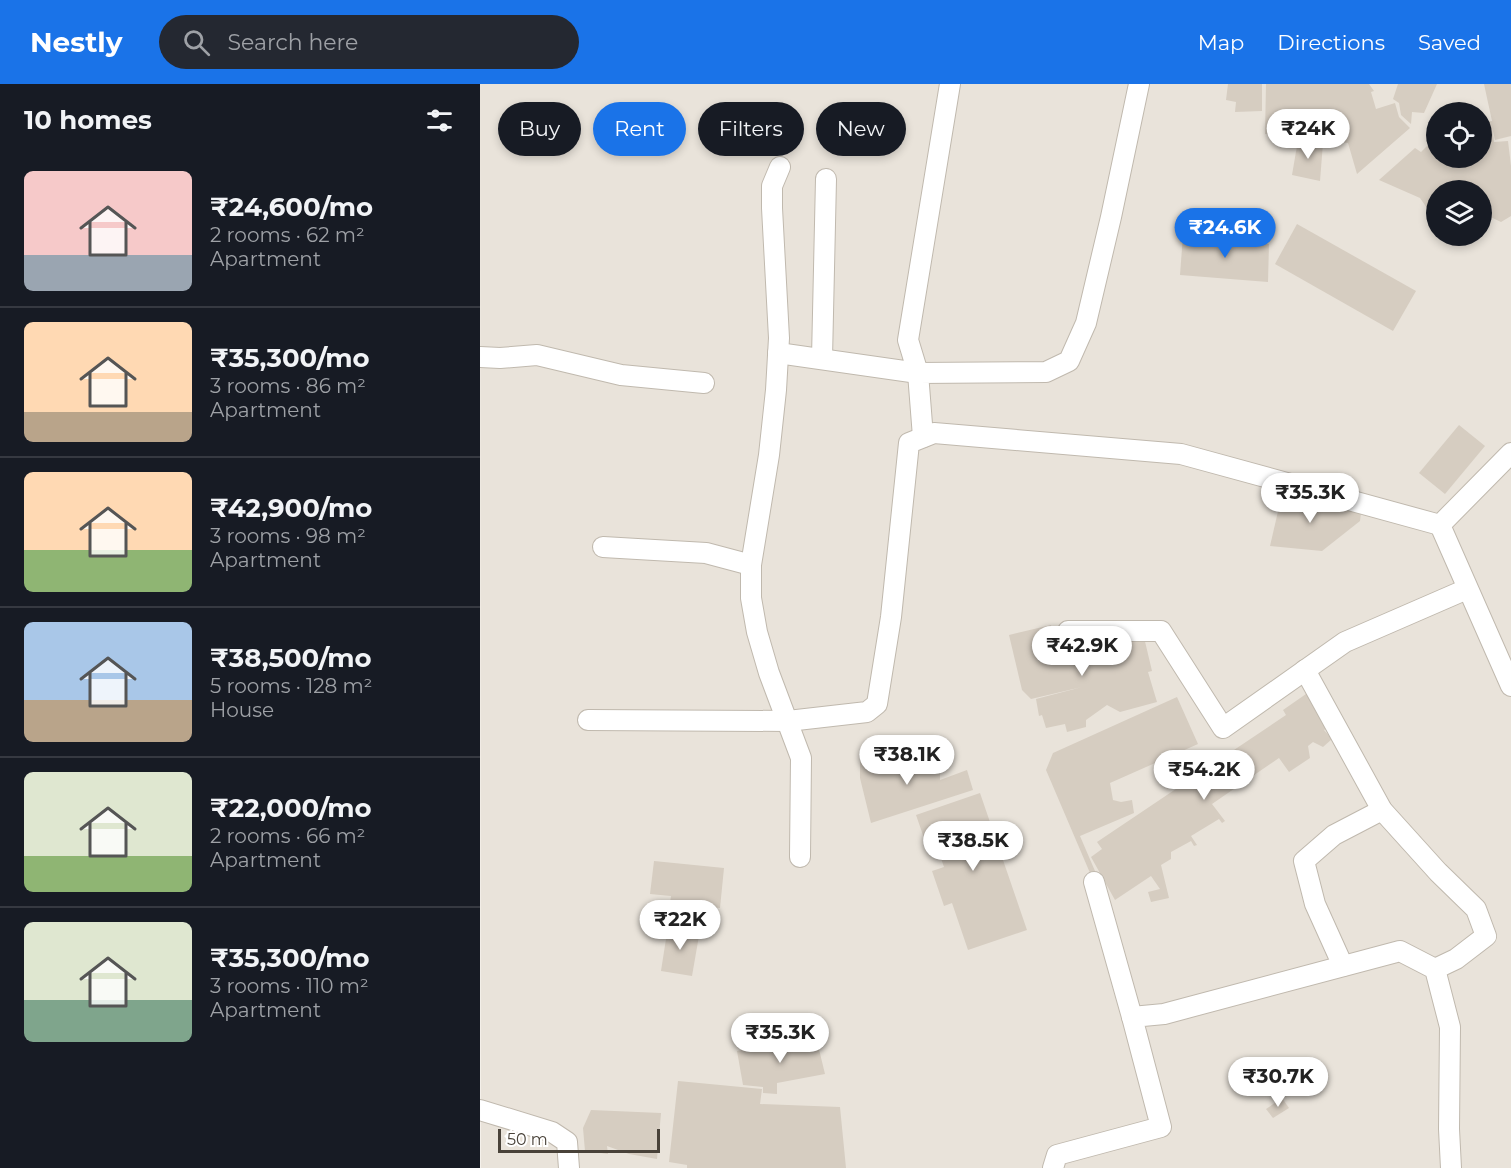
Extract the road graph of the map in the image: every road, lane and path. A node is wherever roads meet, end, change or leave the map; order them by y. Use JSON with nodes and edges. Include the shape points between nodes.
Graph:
{"nodes":[{"id":1,"x":950,"y":84,"type":"edge"},
{"id":2,"x":1139,"y":84,"type":"edge"},
{"id":3,"x":780,"y":167,"type":"dead end"},
{"id":4,"x":826,"y":178,"type":"dead end"},
{"id":5,"x":778,"y":353,"type":"junction"},
{"id":6,"x":480,"y":357,"type":"edge"},
{"id":7,"x":822,"y":358,"type":"junction"},
{"id":8,"x":918,"y":373,"type":"junction"},
{"id":9,"x":704,"y":383,"type":"dead end"},
{"id":10,"x":923,"y":437,"type":"junction"},
{"id":11,"x":1511,"y":453,"type":"edge"},
{"id":12,"x":1440,"y":525,"type":"junction"},
{"id":13,"x":603,"y":547,"type":"dead end"},
{"id":14,"x":751,"y":565,"type":"junction"},
{"id":15,"x":1467,"y":589,"type":"junction"},
{"id":16,"x":1068,"y":631,"type":"dead end"},
{"id":17,"x":1305,"y":670,"type":"junction"},
{"id":18,"x":1511,"y":686,"type":"edge"},
{"id":19,"x":588,"y":720,"type":"dead end"},
{"id":20,"x":788,"y":721,"type":"junction"},
{"id":21,"x":1382,"y":810,"type":"junction"},
{"id":22,"x":800,"y":857,"type":"dead end"},
{"id":23,"x":1094,"y":882,"type":"dead end"},
{"id":24,"x":1343,"y":966,"type":"junction"},
{"id":25,"x":1435,"y":969,"type":"junction"},
{"id":26,"x":1132,"y":1017,"type":"junction"},
{"id":27,"x":480,"y":1110,"type":"edge"},
{"id":28,"x":569,"y":1168,"type":"edge"},
{"id":29,"x":1053,"y":1168,"type":"edge"},
{"id":30,"x":1451,"y":1168,"type":"edge"}],
"edges":[{"from":1,"to":8,"type":"street","via":[[908,340]]},
{"from":2,"to":8,"type":"street","via":[[1086,323],[1069,360],[1046,372]]},
{"from":3,"to":5,"type":"street","via":[[772,186]]},
{"from":4,"to":7,"type":"street"},
{"from":5,"to":7,"type":"street"},
{"from":5,"to":14,"type":"street","via":[[769,455]]},
{"from":6,"to":9,"type":"street","via":[[537,356],[621,375]]},
{"from":7,"to":8,"type":"street"},
{"from":8,"to":10,"type":"street"},
{"from":10,"to":12,"type":"street","via":[[934,433],[1181,454]]},
{"from":10,"to":20,"type":"street","via":[[909,443],[891,617],[877,704],[867,712]]},
{"from":11,"to":12,"type":"street"},
{"from":12,"to":15,"type":"street"},
{"from":13,"to":14,"type":"street","via":[[706,553]]},
{"from":14,"to":20,"type":"street","via":[[757,632]]},
{"from":15,"to":17,"type":"street","via":[[1345,642]]},
{"from":15,"to":18,"type":"street"},
{"from":16,"to":17,"type":"street","via":[[1161,631],[1223,728]]},
{"from":17,"to":21,"type":"street"},
{"from":19,"to":20,"type":"street"},
{"from":20,"to":22,"type":"street","via":[[801,758]]},
{"from":21,"to":24,"type":"street","via":[[1335,835],[1304,861],[1315,904]]},
{"from":21,"to":25,"type":"street","via":[[1476,909],[1486,936],[1456,959]]},
{"from":23,"to":26,"type":"street"},
{"from":24,"to":25,"type":"street","via":[[1400,951]]},
{"from":24,"to":26,"type":"street","via":[[1164,1014]]},
{"from":25,"to":30,"type":"street","via":[[1450,1027]]},
{"from":26,"to":29,"type":"street","via":[[1161,1127],[1058,1155]]},
{"from":27,"to":28,"type":"street","via":[[552,1132],[567,1142]]}]}
